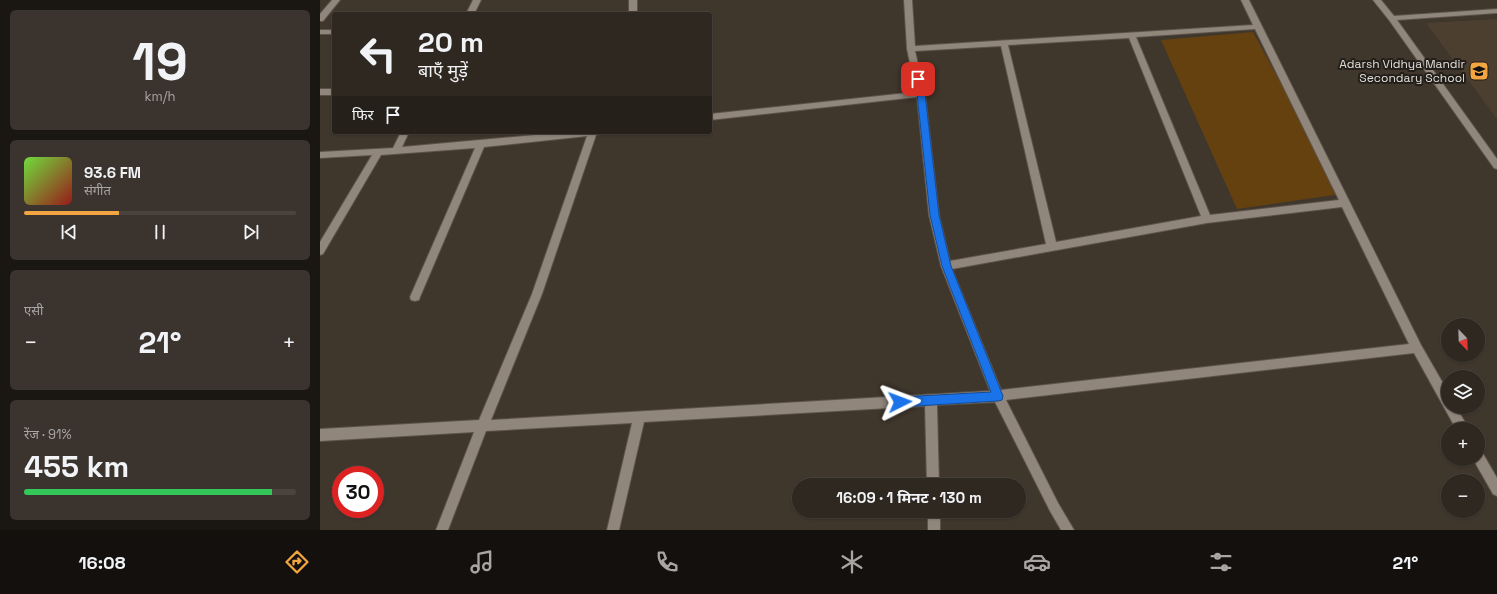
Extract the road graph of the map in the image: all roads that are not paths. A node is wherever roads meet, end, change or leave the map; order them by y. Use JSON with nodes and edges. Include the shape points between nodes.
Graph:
{"nodes":[{"id":1,"x":336,"y":0,"type":"edge"},
{"id":2,"x":477,"y":0,"type":"edge"},
{"id":3,"x":633,"y":0,"type":"edge"},
{"id":4,"x":908,"y":0,"type":"edge"},
{"id":5,"x":1245,"y":0,"type":"edge"},
{"id":6,"x":1377,"y":0,"type":"edge"},
{"id":7,"x":1497,"y":11,"type":"edge"},
{"id":8,"x":471,"y":12,"type":"edge"},
{"id":9,"x":633,"y":12,"type":"edge"},
{"id":10,"x":1392,"y":18,"type":"junction"},
{"id":11,"x":320,"y":19,"type":"edge"},
{"id":12,"x":1258,"y":27,"type":"junction"},
{"id":13,"x":320,"y":32,"type":"edge"},
{"id":14,"x":332,"y":32,"type":"edge"},
{"id":15,"x":1131,"y":34,"type":"junction"},
{"id":16,"x":1004,"y":43,"type":"junction"},
{"id":17,"x":911,"y":49,"type":"junction"},
{"id":18,"x":320,"y":92,"type":"edge"},
{"id":19,"x":332,"y":92,"type":"edge"},
{"id":20,"x":921,"y":94,"type":"junction"},
{"id":21,"x":712,"y":117,"type":"edge"},
{"id":22,"x":405,"y":134,"type":"edge"},
{"id":23,"x":586,"y":134,"type":"edge"},
{"id":24,"x":596,"y":134,"type":"edge"},
{"id":25,"x":481,"y":144,"type":"junction"},
{"id":26,"x":396,"y":151,"type":"junction"},
{"id":27,"x":378,"y":152,"type":"junction"},
{"id":28,"x":320,"y":155,"type":"edge"},
{"id":29,"x":1497,"y":166,"type":"edge"},
{"id":30,"x":1345,"y":203,"type":"junction"},
{"id":31,"x":1207,"y":219,"type":"junction"},
{"id":32,"x":1052,"y":247,"type":"junction"},
{"id":33,"x":320,"y":251,"type":"edge"},
{"id":34,"x":946,"y":266,"type":"junction"},
{"id":35,"x":415,"y":297,"type":"dead end"},
{"id":36,"x":1417,"y":348,"type":"junction"},
{"id":37,"x":1441,"y":391,"type":"edge"},
{"id":38,"x":998,"y":396,"type":"junction"},
{"id":39,"x":931,"y":400,"type":"junction"},
{"id":40,"x":639,"y":417,"type":"junction"},
{"id":41,"x":482,"y":426,"type":"junction"},
{"id":42,"x":320,"y":435,"type":"edge"},
{"id":43,"x":1484,"y":466,"type":"edge"},
{"id":44,"x":933,"y":478,"type":"edge"},
{"id":45,"x":1497,"y":490,"type":"edge"},
{"id":46,"x":934,"y":518,"type":"edge"},
{"id":47,"x":442,"y":530,"type":"edge"},
{"id":48,"x":613,"y":530,"type":"edge"},
{"id":49,"x":934,"y":530,"type":"edge"},
{"id":50,"x":1068,"y":530,"type":"edge"}],
"edges":[{"from":1,"to":11,"type":"street"},
{"from":2,"to":8,"type":"street"},
{"from":3,"to":9,"type":"street"},
{"from":4,"to":17,"type":"street"},
{"from":5,"to":12,"type":"street"},
{"from":6,"to":10,"type":"street"},
{"from":7,"to":10,"type":"street"},
{"from":10,"to":29,"type":"street"},
{"from":12,"to":15,"type":"street"},
{"from":12,"to":30,"type":"street"},
{"from":13,"to":14,"type":"street"},
{"from":15,"to":16,"type":"street"},
{"from":15,"to":31,"type":"street"},
{"from":16,"to":17,"type":"street"},
{"from":16,"to":32,"type":"street"},
{"from":17,"to":20,"type":"street"},
{"from":18,"to":19,"type":"street"},
{"from":20,"to":21,"type":"street"},
{"from":20,"to":34,"type":"street","via":[[934,215]]},
{"from":22,"to":26,"type":"street"},
{"from":23,"to":25,"type":"street"},
{"from":24,"to":41,"type":"street","via":[[537,294]]},
{"from":25,"to":26,"type":"street"},
{"from":25,"to":35,"type":"street"},
{"from":26,"to":27,"type":"street"},
{"from":27,"to":28,"type":"street"},
{"from":27,"to":33,"type":"street"},
{"from":30,"to":31,"type":"street"},
{"from":30,"to":36,"type":"street"},
{"from":31,"to":32,"type":"street"},
{"from":32,"to":34,"type":"street"},
{"from":34,"to":38,"type":"street"},
{"from":36,"to":37,"type":"street"},
{"from":36,"to":38,"type":"street"},
{"from":38,"to":39,"type":"street"},
{"from":38,"to":50,"type":"street"},
{"from":39,"to":40,"type":"street"},
{"from":39,"to":44,"type":"street"},
{"from":40,"to":41,"type":"street"},
{"from":40,"to":48,"type":"street"},
{"from":41,"to":42,"type":"street"},
{"from":41,"to":47,"type":"street"},
{"from":43,"to":45,"type":"street"},
{"from":46,"to":49,"type":"street"}]}
